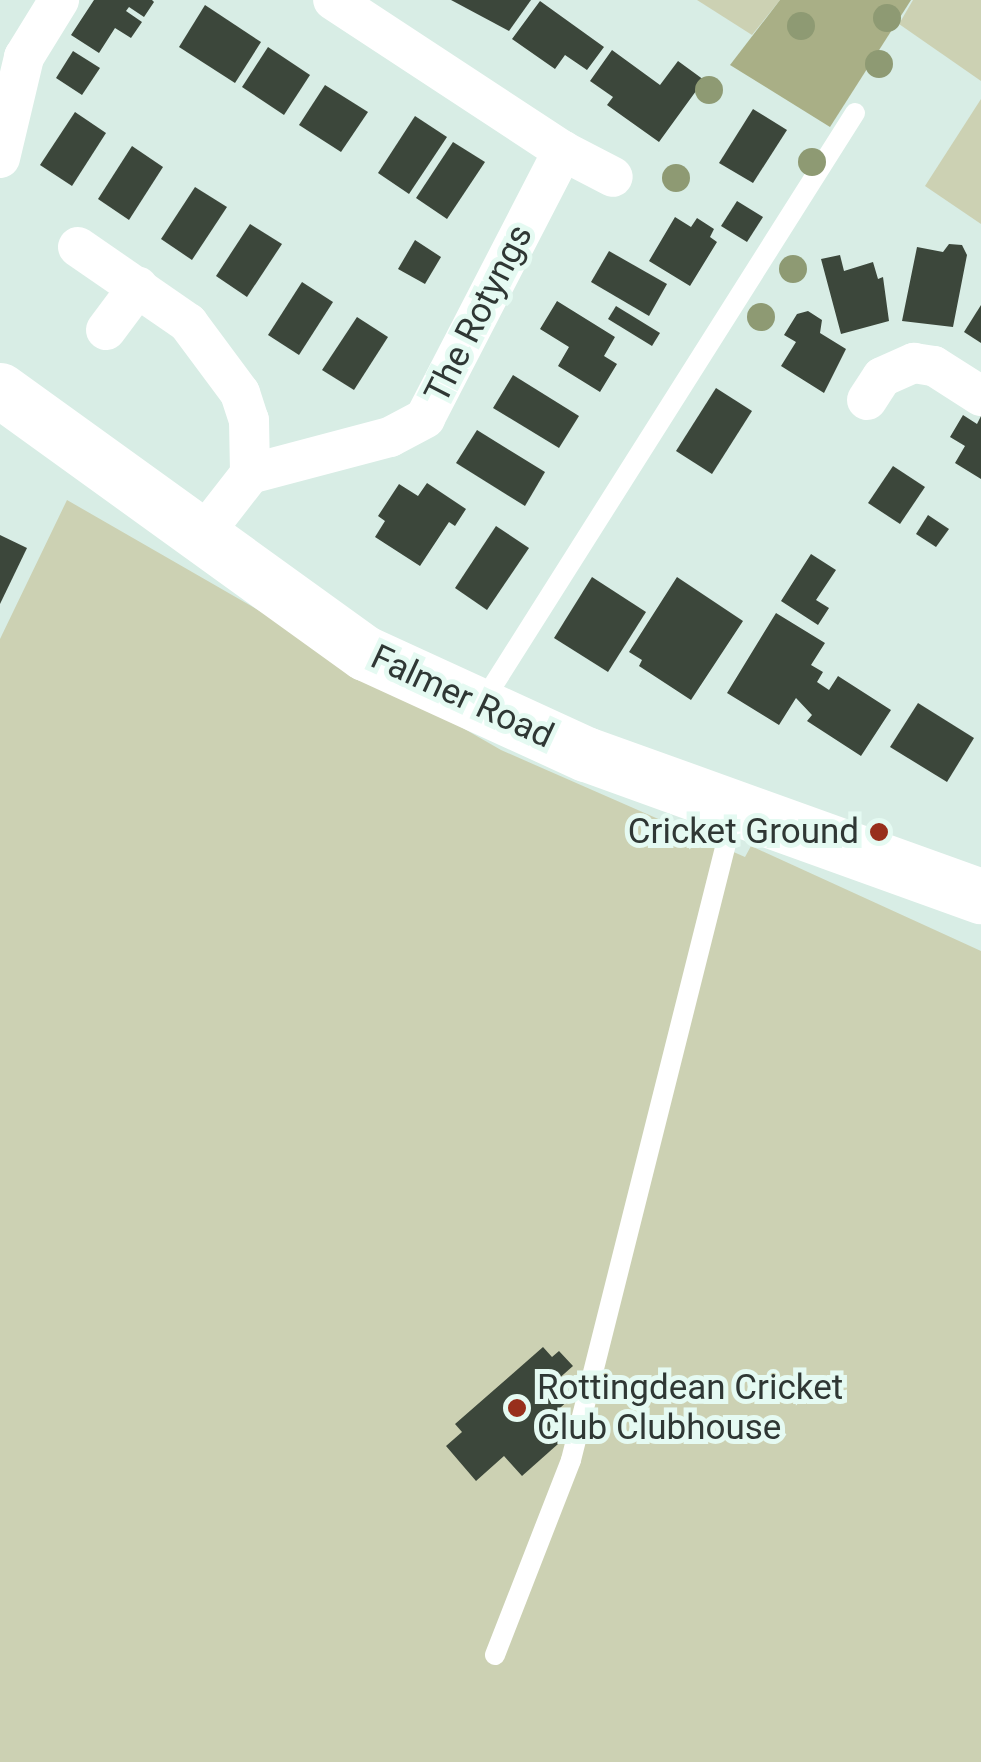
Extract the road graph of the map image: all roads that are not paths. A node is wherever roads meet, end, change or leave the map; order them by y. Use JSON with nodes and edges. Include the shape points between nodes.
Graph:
{"nodes":[{"id":1,"x":60,"y":0,"type":"edge"},
{"id":2,"x":333,"y":0,"type":"edge"},
{"id":3,"x":855,"y":113,"type":"dead end"},
{"id":4,"x":562,"y":151,"type":"junction"},
{"id":5,"x":0,"y":158,"type":"edge"},
{"id":6,"x":612,"y":177,"type":"dead end"},
{"id":7,"x":78,"y":247,"type":"dead end"},
{"id":8,"x":138,"y":287,"type":"junction"},
{"id":9,"x":106,"y":330,"type":"dead end"},
{"id":10,"x":0,"y":390,"type":"edge"},
{"id":11,"x":981,"y":396,"type":"edge"},
{"id":12,"x":867,"y":400,"type":"dead end"},
{"id":13,"x":250,"y":474,"type":"junction"},
{"id":14,"x":201,"y":537,"type":"junction"},
{"id":15,"x":478,"y":708,"type":"junction"},
{"id":16,"x":735,"y":806,"type":"junction"},
{"id":17,"x":981,"y":896,"type":"edge"},
{"id":18,"x":495,"y":1656,"type":"dead end"}],
"edges":[{"from":1,"to":5,"type":"street","via":[[24,57]]},
{"from":2,"to":4,"type":"street"},
{"from":3,"to":15,"type":"lane"},
{"from":4,"to":6,"type":"street"},
{"from":4,"to":13,"type":"street","name":"The Rotyngs","via":[[425,418],[390,437]]},
{"from":7,"to":8,"type":"street"},
{"from":8,"to":9,"type":"street"},
{"from":8,"to":13,"type":"street","via":[[188,323],[228,372],[249,420]]},
{"from":10,"to":14,"type":"main road","name":"Falmer Road"},
{"from":11,"to":12,"type":"street","via":[[934,366],[914,363],[892,370]]},
{"from":13,"to":14,"type":"street"},
{"from":14,"to":15,"type":"main road","name":"Falmer Road","via":[[365,654]]},
{"from":15,"to":16,"type":"main road","name":"Falmer Road"},
{"from":16,"to":17,"type":"main road","name":"Falmer Road"},
{"from":16,"to":18,"type":"lane","via":[[571,1460]]}]}
